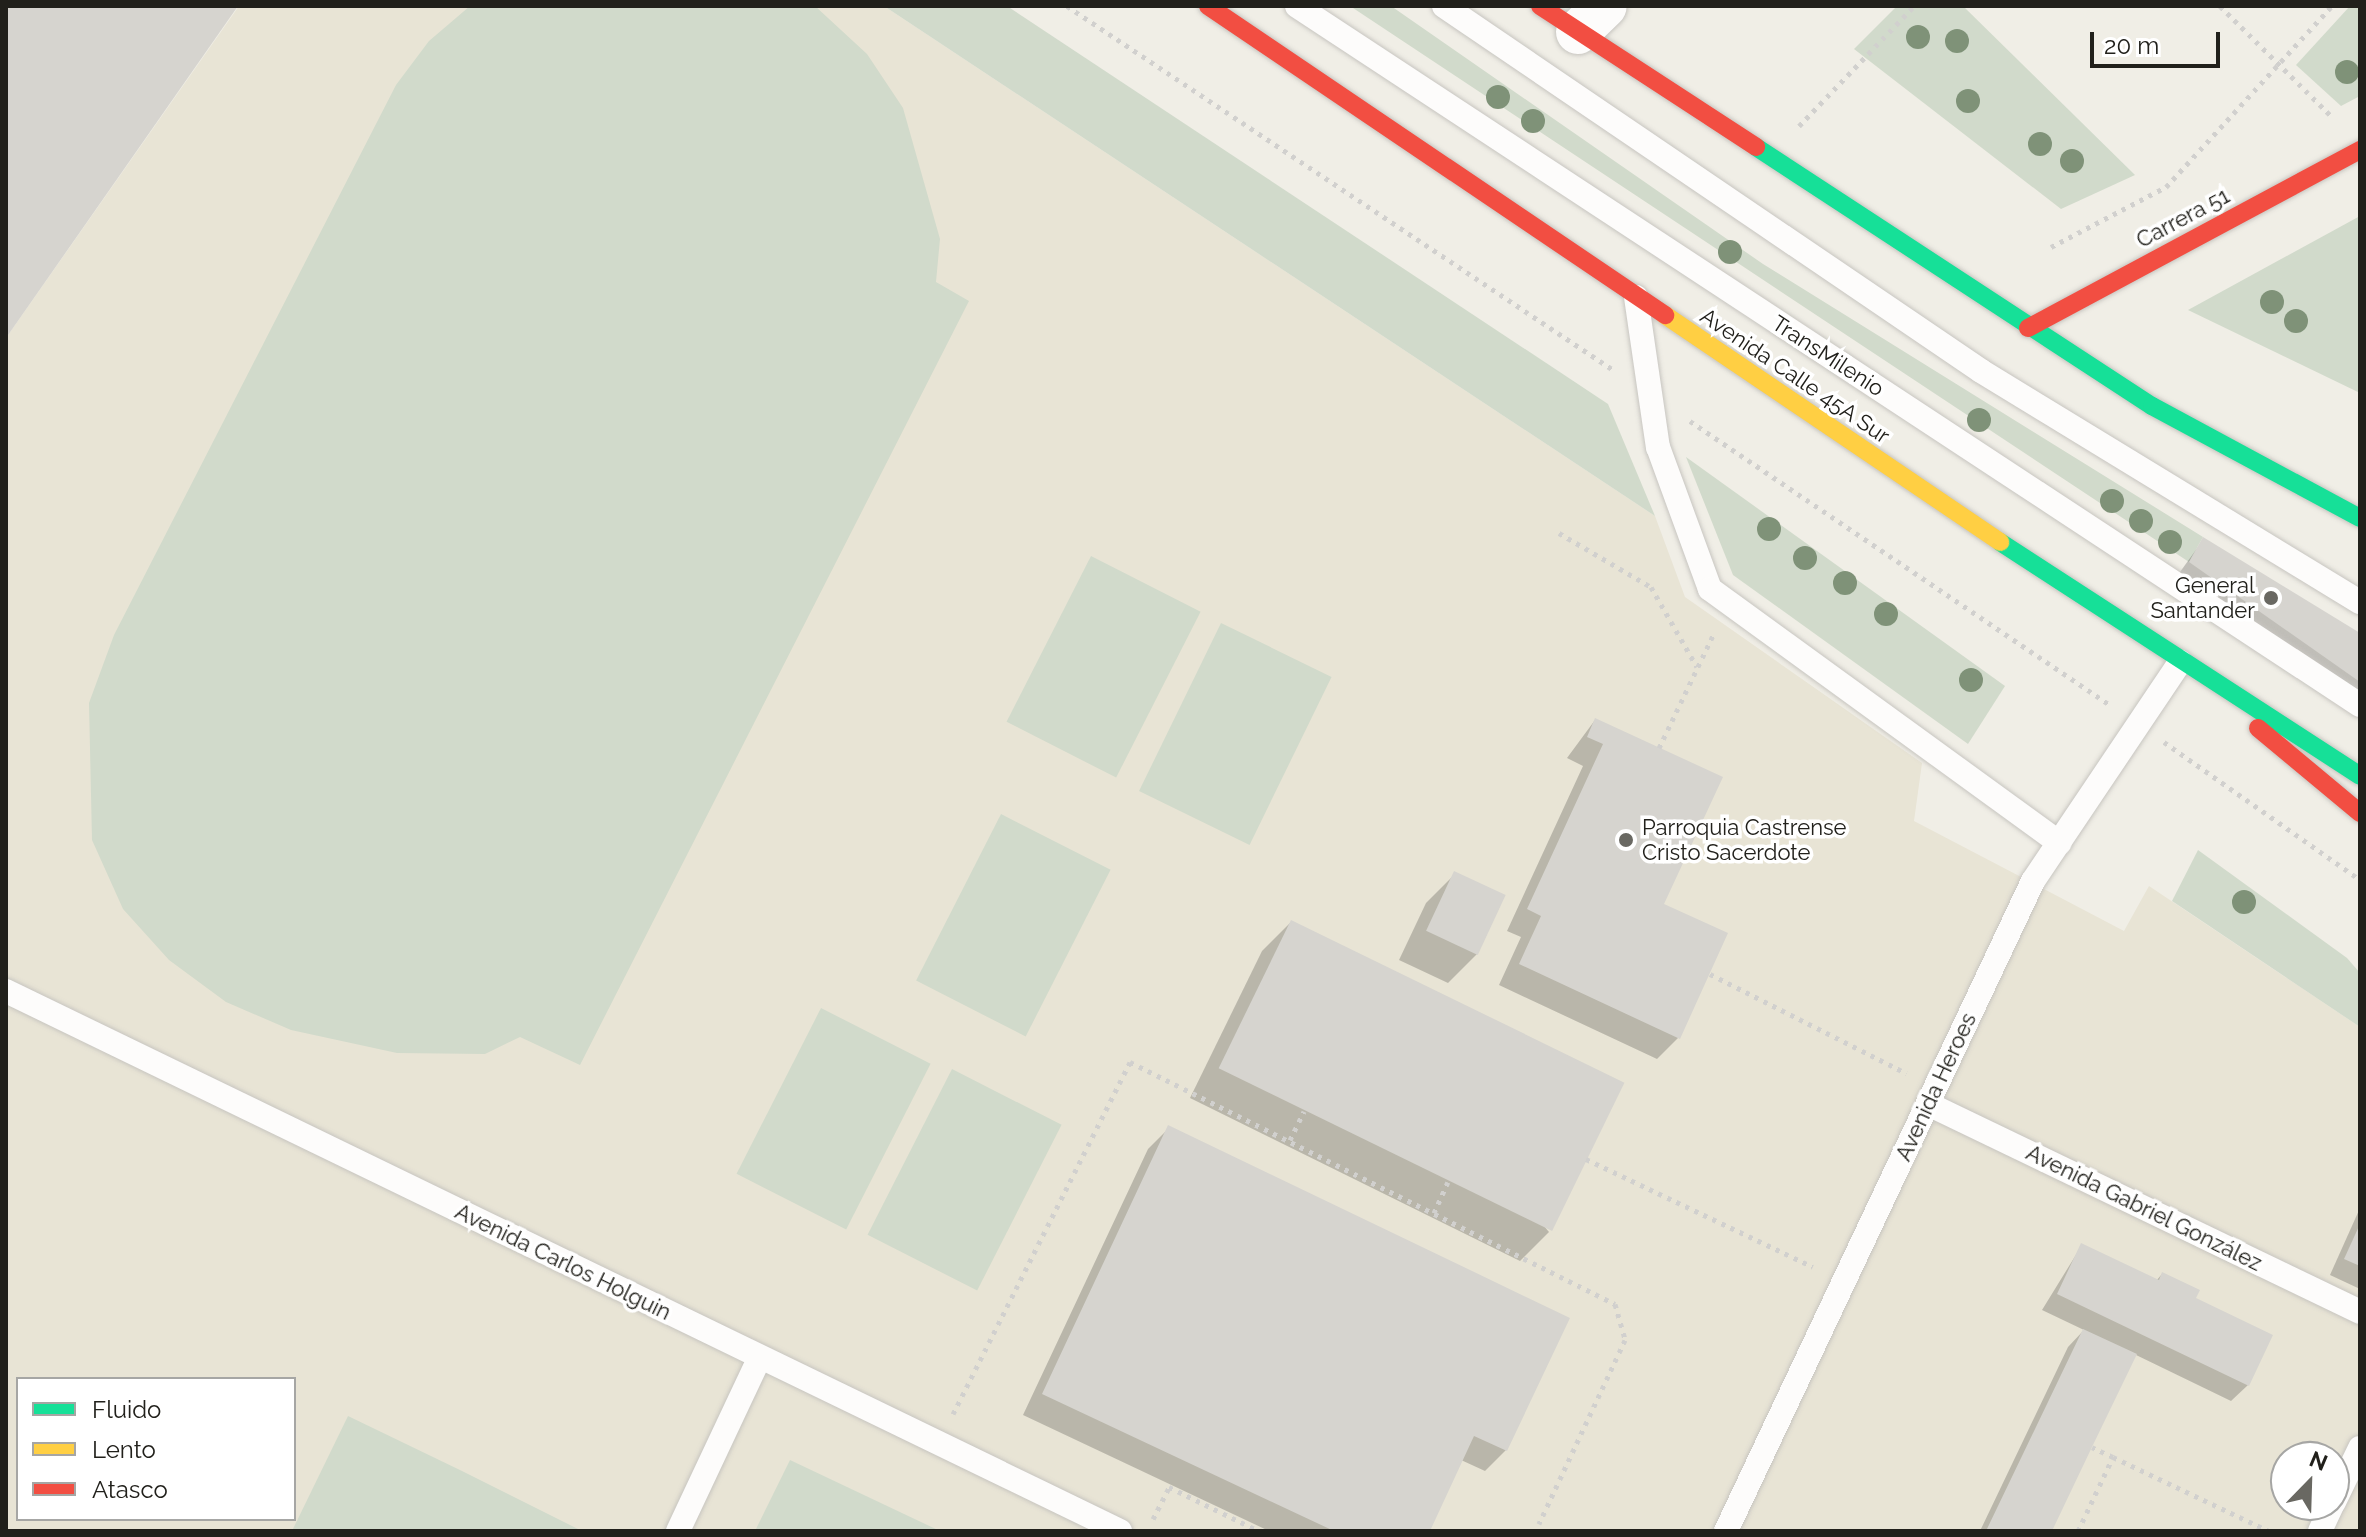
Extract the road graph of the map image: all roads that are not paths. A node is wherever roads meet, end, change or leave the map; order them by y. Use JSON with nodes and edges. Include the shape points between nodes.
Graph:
{"nodes":[{"id":1,"x":1208,"y":6,"type":"edge"},
{"id":2,"x":1297,"y":6,"type":"edge"},
{"id":3,"x":1444,"y":6,"type":"edge"},
{"id":4,"x":1540,"y":6,"type":"edge"},
{"id":5,"x":1591,"y":19,"type":"edge"},
{"id":6,"x":2360,"y":150,"type":"edge"},
{"id":7,"x":1636,"y":297,"type":"junction"},
{"id":8,"x":2028,"y":328,"type":"junction"},
{"id":9,"x":2360,"y":491,"type":"edge"},
{"id":10,"x":2315,"y":495,"type":"junction"},
{"id":11,"x":2360,"y":518,"type":"edge"},
{"id":12,"x":2360,"y":602,"type":"edge"},
{"id":13,"x":2180,"y":662,"type":"junction"},
{"id":14,"x":2360,"y":705,"type":"edge"},
{"id":15,"x":2360,"y":776,"type":"edge"},
{"id":16,"x":2360,"y":813,"type":"edge"},
{"id":17,"x":2059,"y":843,"type":"junction"},
{"id":18,"x":6,"y":991,"type":"edge"},
{"id":19,"x":1932,"y":1096,"type":"junction"},
{"id":20,"x":2360,"y":1312,"type":"edge"},
{"id":21,"x":760,"y":1357,"type":"junction"},
{"id":22,"x":2360,"y":1448,"type":"edge"},
{"id":23,"x":2350,"y":1468,"type":"edge"},
{"id":24,"x":678,"y":1531,"type":"edge"},
{"id":25,"x":1120,"y":1531,"type":"edge"},
{"id":26,"x":1726,"y":1531,"type":"edge"}],
"edges":[{"from":1,"to":7,"type":"main road","name":"Avenida Calle 45A Sur"},
{"from":2,"to":14,"type":"lane","name":"TransMilenio"},
{"from":3,"to":12,"type":"lane","via":[[1981,371]]},
{"from":4,"to":5,"type":"main road"},
{"from":5,"to":8,"type":"main road","via":[[1768,159]]},
{"from":6,"to":8,"type":"main road","name":"Carrera 51"},
{"from":7,"to":13,"type":"main road","name":"Avenida Calle 45A Sur"},
{"from":7,"to":17,"type":"lane","via":[[1664,468],[1710,589],[1726,607]]},
{"from":8,"to":10,"type":"main road"},
{"from":9,"to":10,"type":"lane"},
{"from":10,"to":11,"type":"main road"},
{"from":13,"to":15,"type":"main road","name":"Avenida Calle 45A Sur"},
{"from":13,"to":16,"type":"main road"},
{"from":13,"to":17,"type":"lane","name":"Avenida Heroes"},
{"from":17,"to":19,"type":"lane","name":"Avenida Heroes"},
{"from":18,"to":21,"type":"lane","name":"Avenida Carlos Holguin"},
{"from":19,"to":20,"type":"lane","name":"Avenida Gabriel González"},
{"from":19,"to":26,"type":"lane","name":"Avenida Heroes"},
{"from":21,"to":24,"type":"lane"},
{"from":21,"to":25,"type":"lane","name":"Avenida Carlos Holguin"},
{"from":22,"to":23,"type":"lane"}]}
